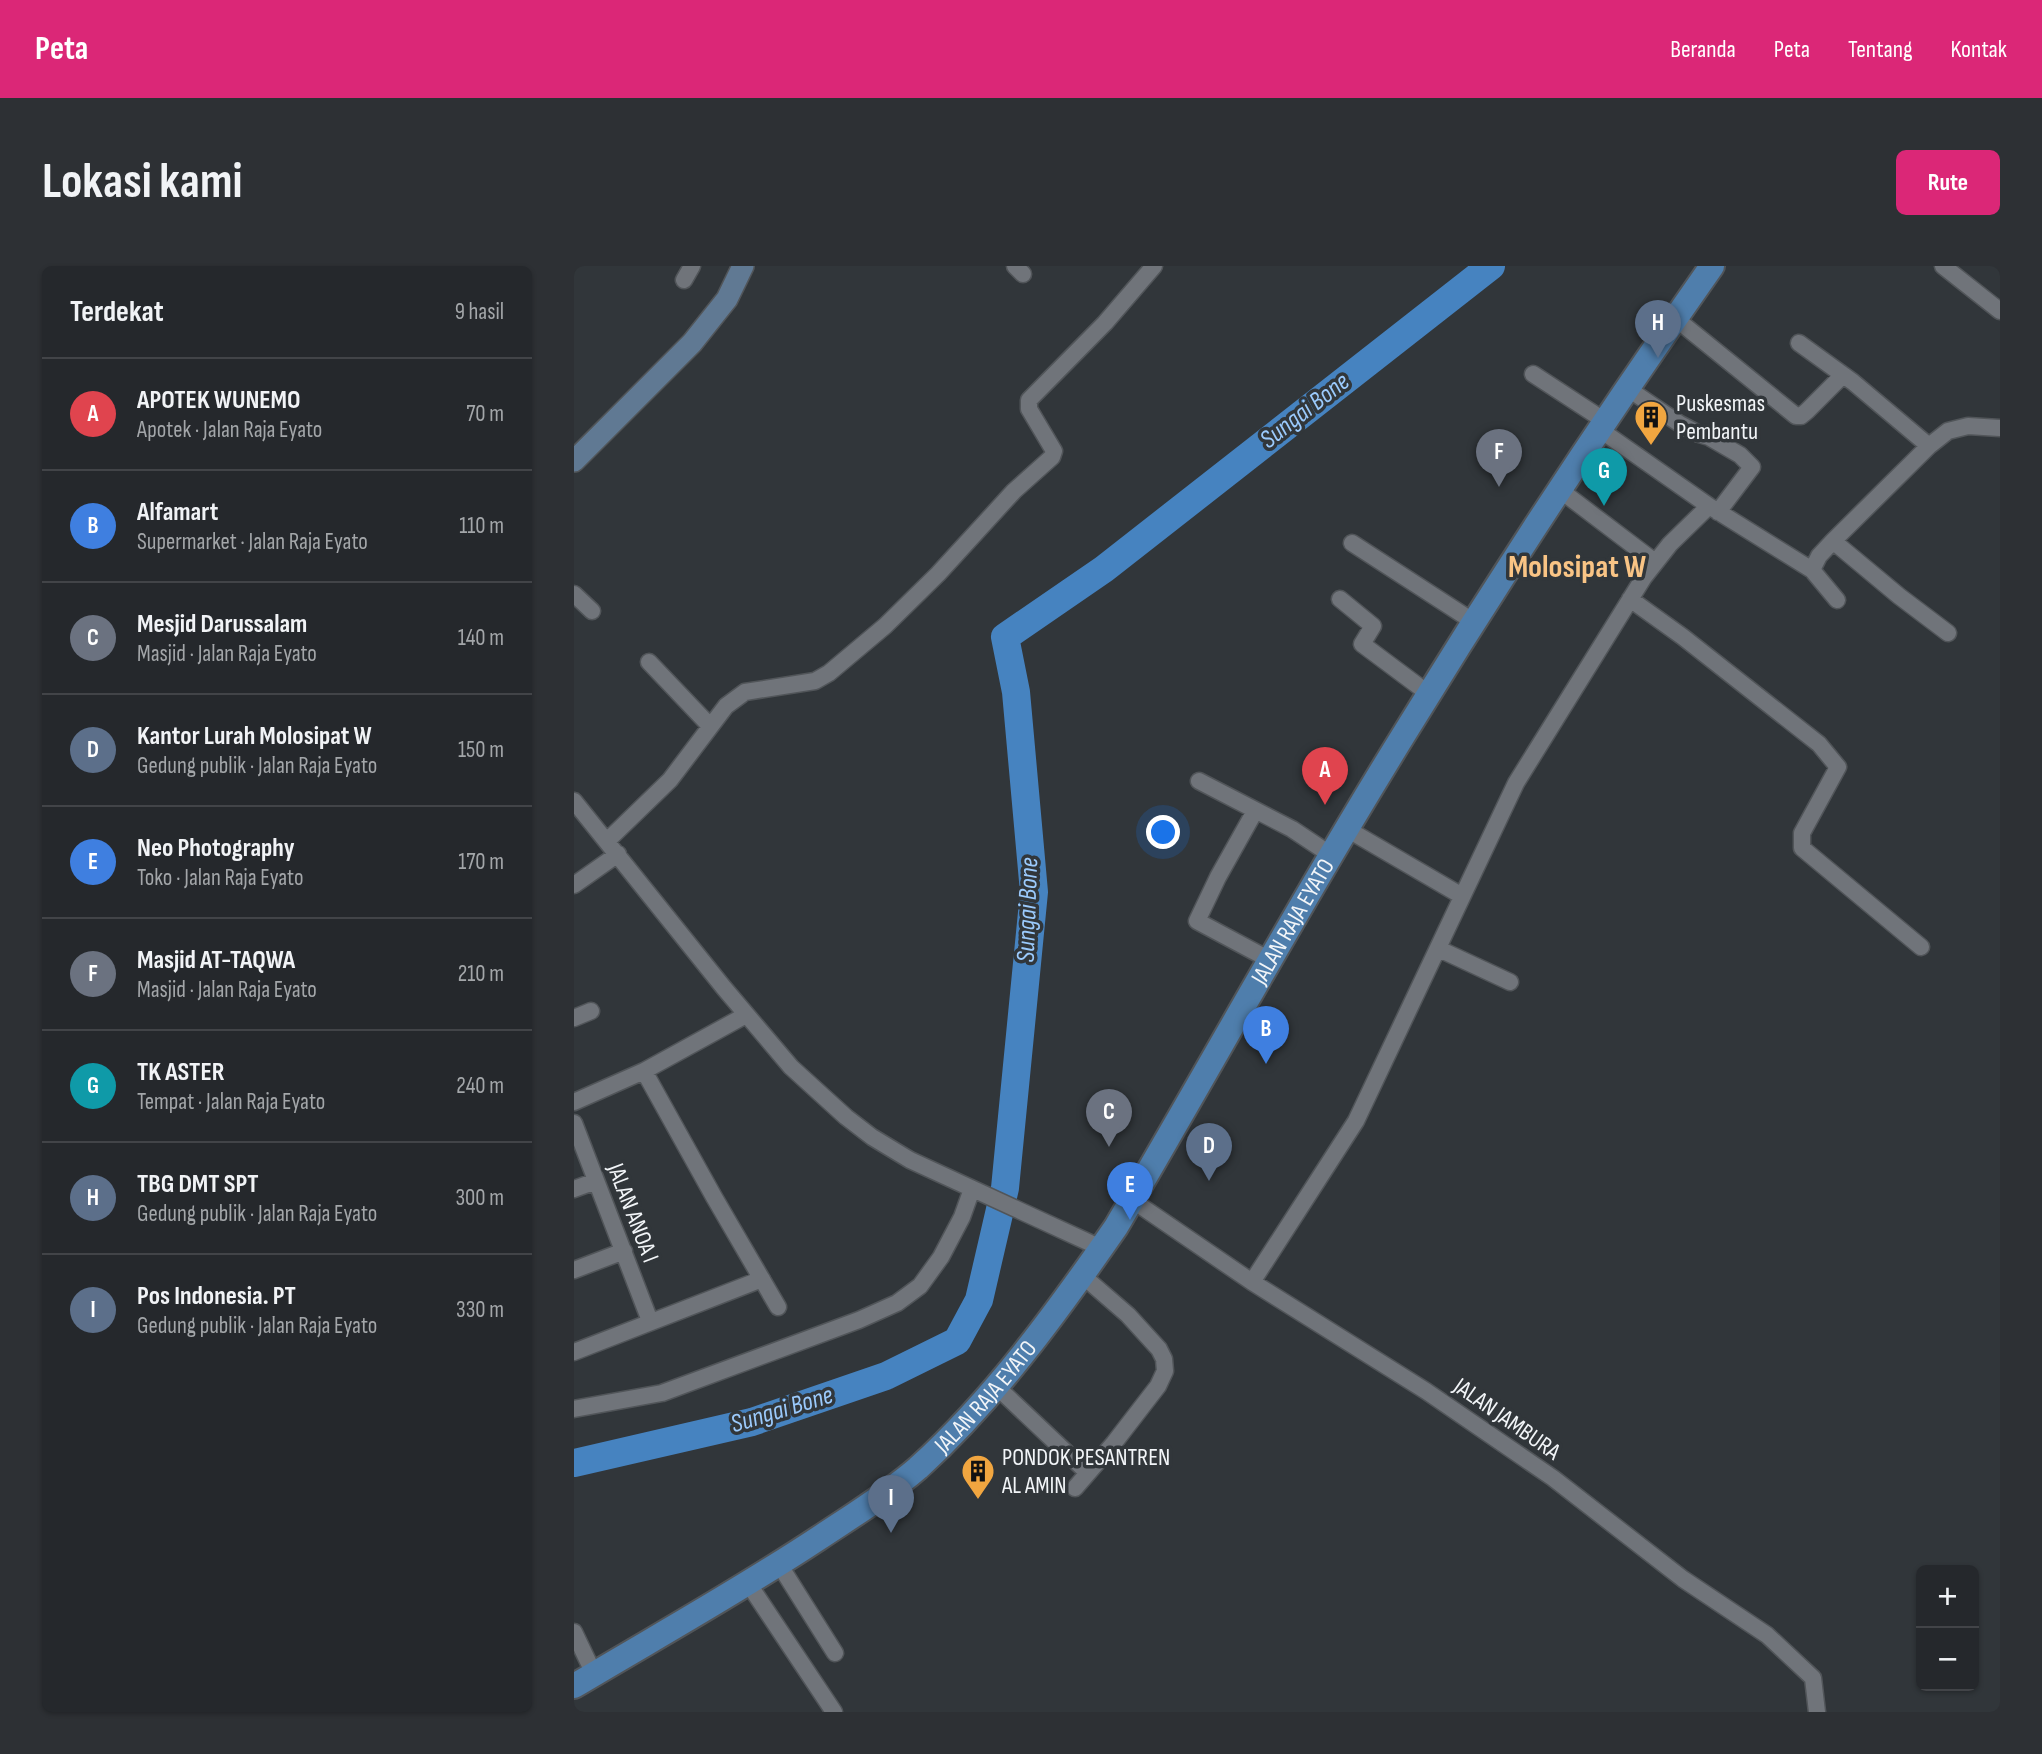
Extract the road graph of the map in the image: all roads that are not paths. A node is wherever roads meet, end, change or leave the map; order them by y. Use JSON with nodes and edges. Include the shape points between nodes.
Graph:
{"nodes":[{"id":1,"x":743,"y":266,"type":"edge"},
{"id":2,"x":1154,"y":266,"type":"edge"},
{"id":3,"x":1712,"y":266,"type":"edge"},
{"id":4,"x":1943,"y":266,"type":"edge"},
{"id":5,"x":2000,"y":311,"type":"edge"},
{"id":6,"x":1675,"y":318,"type":"junction"},
{"id":7,"x":1799,"y":343,"type":"dead end"},
{"id":8,"x":1533,"y":374,"type":"dead end"},
{"id":9,"x":1843,"y":375,"type":"junction"},
{"id":10,"x":1626,"y":388,"type":"junction"},
{"id":11,"x":1602,"y":425,"type":"junction"},
{"id":12,"x":2000,"y":428,"type":"edge"},
{"id":13,"x":1929,"y":446,"type":"junction"},
{"id":14,"x":574,"y":461,"type":"edge"},
{"id":15,"x":1560,"y":490,"type":"junction"},
{"id":16,"x":1714,"y":509,"type":"junction"},
{"id":17,"x":1833,"y":541,"type":"junction"},
{"id":18,"x":1352,"y":543,"type":"dead end"},
{"id":19,"x":1655,"y":562,"type":"junction"},
{"id":20,"x":1812,"y":570,"type":"junction"},
{"id":21,"x":574,"y":594,"type":"edge"},
{"id":22,"x":1340,"y":598,"type":"dead end"},
{"id":23,"x":1630,"y":599,"type":"junction"},
{"id":24,"x":1837,"y":600,"type":"dead end"},
{"id":25,"x":592,"y":611,"type":"dead end"},
{"id":26,"x":1474,"y":622,"type":"junction"},
{"id":27,"x":1948,"y":633,"type":"dead end"},
{"id":28,"x":649,"y":662,"type":"dead end"},
{"id":29,"x":1429,"y":694,"type":"junction"},
{"id":30,"x":710,"y":726,"type":"junction"},
{"id":31,"x":1199,"y":781,"type":"dead end"},
{"id":32,"x":574,"y":801,"type":"edge"},
{"id":33,"x":1255,"y":811,"type":"junction"},
{"id":34,"x":1347,"y":829,"type":"junction"},
{"id":35,"x":607,"y":841,"type":"junction"},
{"id":36,"x":618,"y":855,"type":"junction"},
{"id":37,"x":1331,"y":855,"type":"junction"},
{"id":38,"x":574,"y":885,"type":"edge"},
{"id":39,"x":1462,"y":896,"type":"junction"},
{"id":40,"x":1920,"y":947,"type":"dead end"},
{"id":41,"x":1439,"y":949,"type":"junction"},
{"id":42,"x":1270,"y":960,"type":"junction"},
{"id":43,"x":1510,"y":982,"type":"dead end"},
{"id":44,"x":591,"y":1011,"type":"dead end"},
{"id":45,"x":746,"y":1015,"type":"junction"},
{"id":46,"x":574,"y":1018,"type":"edge"},
{"id":47,"x":644,"y":1071,"type":"junction"},
{"id":48,"x":574,"y":1102,"type":"edge"},
{"id":49,"x":574,"y":1123,"type":"edge"},
{"id":50,"x":596,"y":1181,"type":"junction"},
{"id":51,"x":574,"y":1189,"type":"edge"},
{"id":52,"x":974,"y":1190,"type":"junction"},
{"id":53,"x":1132,"y":1200,"type":"junction"},
{"id":54,"x":1101,"y":1248,"type":"junction"},
{"id":55,"x":624,"y":1251,"type":"junction"},
{"id":56,"x":574,"y":1270,"type":"edge"},
{"id":57,"x":1083,"y":1276,"type":"junction"},
{"id":58,"x":762,"y":1279,"type":"junction"},
{"id":59,"x":1252,"y":1282,"type":"junction"},
{"id":60,"x":778,"y":1307,"type":"dead end"},
{"id":61,"x":650,"y":1321,"type":"junction"},
{"id":62,"x":574,"y":1352,"type":"edge"},
{"id":63,"x":996,"y":1386,"type":"junction"},
{"id":64,"x":574,"y":1409,"type":"edge"},
{"id":65,"x":1088,"y":1472,"type":"junction"},
{"id":66,"x":1075,"y":1488,"type":"dead end"},
{"id":67,"x":779,"y":1564,"type":"junction"},
{"id":68,"x":748,"y":1583,"type":"junction"},
{"id":69,"x":574,"y":1632,"type":"edge"},
{"id":70,"x":835,"y":1653,"type":"dead end"},
{"id":71,"x":584,"y":1680,"type":"edge"},
{"id":72,"x":834,"y":1712,"type":"edge"},
{"id":73,"x":1817,"y":1712,"type":"edge"}],
"edges":[{"from":1,"to":14,"type":"street","via":[[727,299],[692,343]]},
{"from":2,"to":30,"type":"street","via":[[1030,400],[1029,410],[1054,451],[1052,457],[885,626],[829,673],[815,681],[745,692]]},
{"from":3,"to":6,"type":"main road","name":"JALAN RAJA EYATO"},
{"from":4,"to":5,"type":"street"},
{"from":6,"to":9,"type":"street","via":[[1796,416]]},
{"from":6,"to":10,"type":"main road","name":"JALAN RAJA EYATO"},
{"from":7,"to":9,"type":"street"},
{"from":8,"to":11,"type":"street"},
{"from":9,"to":13,"type":"street"},
{"from":10,"to":11,"type":"main road","name":"JALAN RAJA EYATO"},
{"from":10,"to":16,"type":"street","via":[[1680,424],[1740,455],[1752,467]]},
{"from":11,"to":15,"type":"main road","name":"JALAN RAJA EYATO"},
{"from":11,"to":16,"type":"street"},
{"from":12,"to":13,"type":"street","via":[[1958,427]]},
{"from":13,"to":17,"type":"street"},
{"from":15,"to":19,"type":"street"},
{"from":15,"to":26,"type":"main road","name":"JALAN RAJA EYATO"},
{"from":16,"to":19,"type":"street"},
{"from":16,"to":20,"type":"street"},
{"from":17,"to":20,"type":"street"},
{"from":17,"to":27,"type":"street"},
{"from":18,"to":26,"type":"street"},
{"from":19,"to":23,"type":"street"},
{"from":20,"to":24,"type":"street"},
{"from":21,"to":25,"type":"street"},
{"from":22,"to":29,"type":"street","via":[[1373,626],[1362,644]]},
{"from":23,"to":39,"type":"street","via":[[1516,783]]},
{"from":23,"to":40,"type":"street","via":[[1819,744],[1838,766],[1802,833],[1802,848]]},
{"from":26,"to":29,"type":"main road","name":"JALAN RAJA EYATO"},
{"from":28,"to":30,"type":"street"},
{"from":29,"to":34,"type":"main road","name":"JALAN RAJA EYATO"},
{"from":30,"to":35,"type":"street","via":[[670,780]]},
{"from":31,"to":33,"type":"street"},
{"from":32,"to":35,"type":"street"},
{"from":33,"to":37,"type":"street"},
{"from":33,"to":42,"type":"street","via":[[1197,921]]},
{"from":34,"to":37,"type":"main road","name":"JALAN RAJA EYATO"},
{"from":34,"to":39,"type":"street"},
{"from":35,"to":36,"type":"street"},
{"from":36,"to":38,"type":"street"},
{"from":36,"to":45,"type":"street"},
{"from":37,"to":42,"type":"main road","name":"JALAN RAJA EYATO"},
{"from":39,"to":41,"type":"street"},
{"from":41,"to":43,"type":"street"},
{"from":41,"to":59,"type":"street","via":[[1356,1121]]},
{"from":42,"to":53,"type":"main road","name":"JALAN RAJA EYATO"},
{"from":44,"to":46,"type":"street"},
{"from":45,"to":47,"type":"street"},
{"from":45,"to":52,"type":"street","via":[[791,1067],[863,1130],[910,1160]]},
{"from":47,"to":48,"type":"street"},
{"from":47,"to":58,"type":"street"},
{"from":49,"to":50,"type":"street","name":"JALAN ANOA I"},
{"from":50,"to":51,"type":"street"},
{"from":50,"to":55,"type":"street","name":"JALAN ANOA I"},
{"from":52,"to":54,"type":"street"},
{"from":52,"to":64,"type":"street","via":[[941,1257],[920,1286],[897,1303],[662,1394]]},
{"from":53,"to":54,"type":"main road","name":"JALAN RAJA EYATO"},
{"from":53,"to":59,"type":"street","name":"JALAN JAMBURA"},
{"from":54,"to":57,"type":"main road","name":"JALAN RAJA EYATO"},
{"from":55,"to":56,"type":"street"},
{"from":55,"to":61,"type":"street","name":"JALAN ANOA I"},
{"from":57,"to":63,"type":"main road","name":"JALAN RAJA EYATO"},
{"from":57,"to":65,"type":"street","via":[[1159,1349],[1165,1371],[1158,1386]]},
{"from":58,"to":60,"type":"street"},
{"from":58,"to":61,"type":"street"},
{"from":59,"to":73,"type":"street","name":"JALAN JAMBURA","via":[[1437,1398],[1767,1635],[1810,1673]]},
{"from":61,"to":62,"type":"street"},
{"from":63,"to":65,"type":"street"},
{"from":63,"to":67,"type":"main road","name":"JALAN RAJA EYATO","via":[[916,1469]]},
{"from":65,"to":66,"type":"street"},
{"from":67,"to":68,"type":"main road","name":"JALAN RAJA EYATO"},
{"from":67,"to":70,"type":"street"},
{"from":68,"to":71,"type":"main road","name":"JALAN RAJA EYATO"},
{"from":68,"to":72,"type":"street"},
{"from":69,"to":71,"type":"street"}]}
